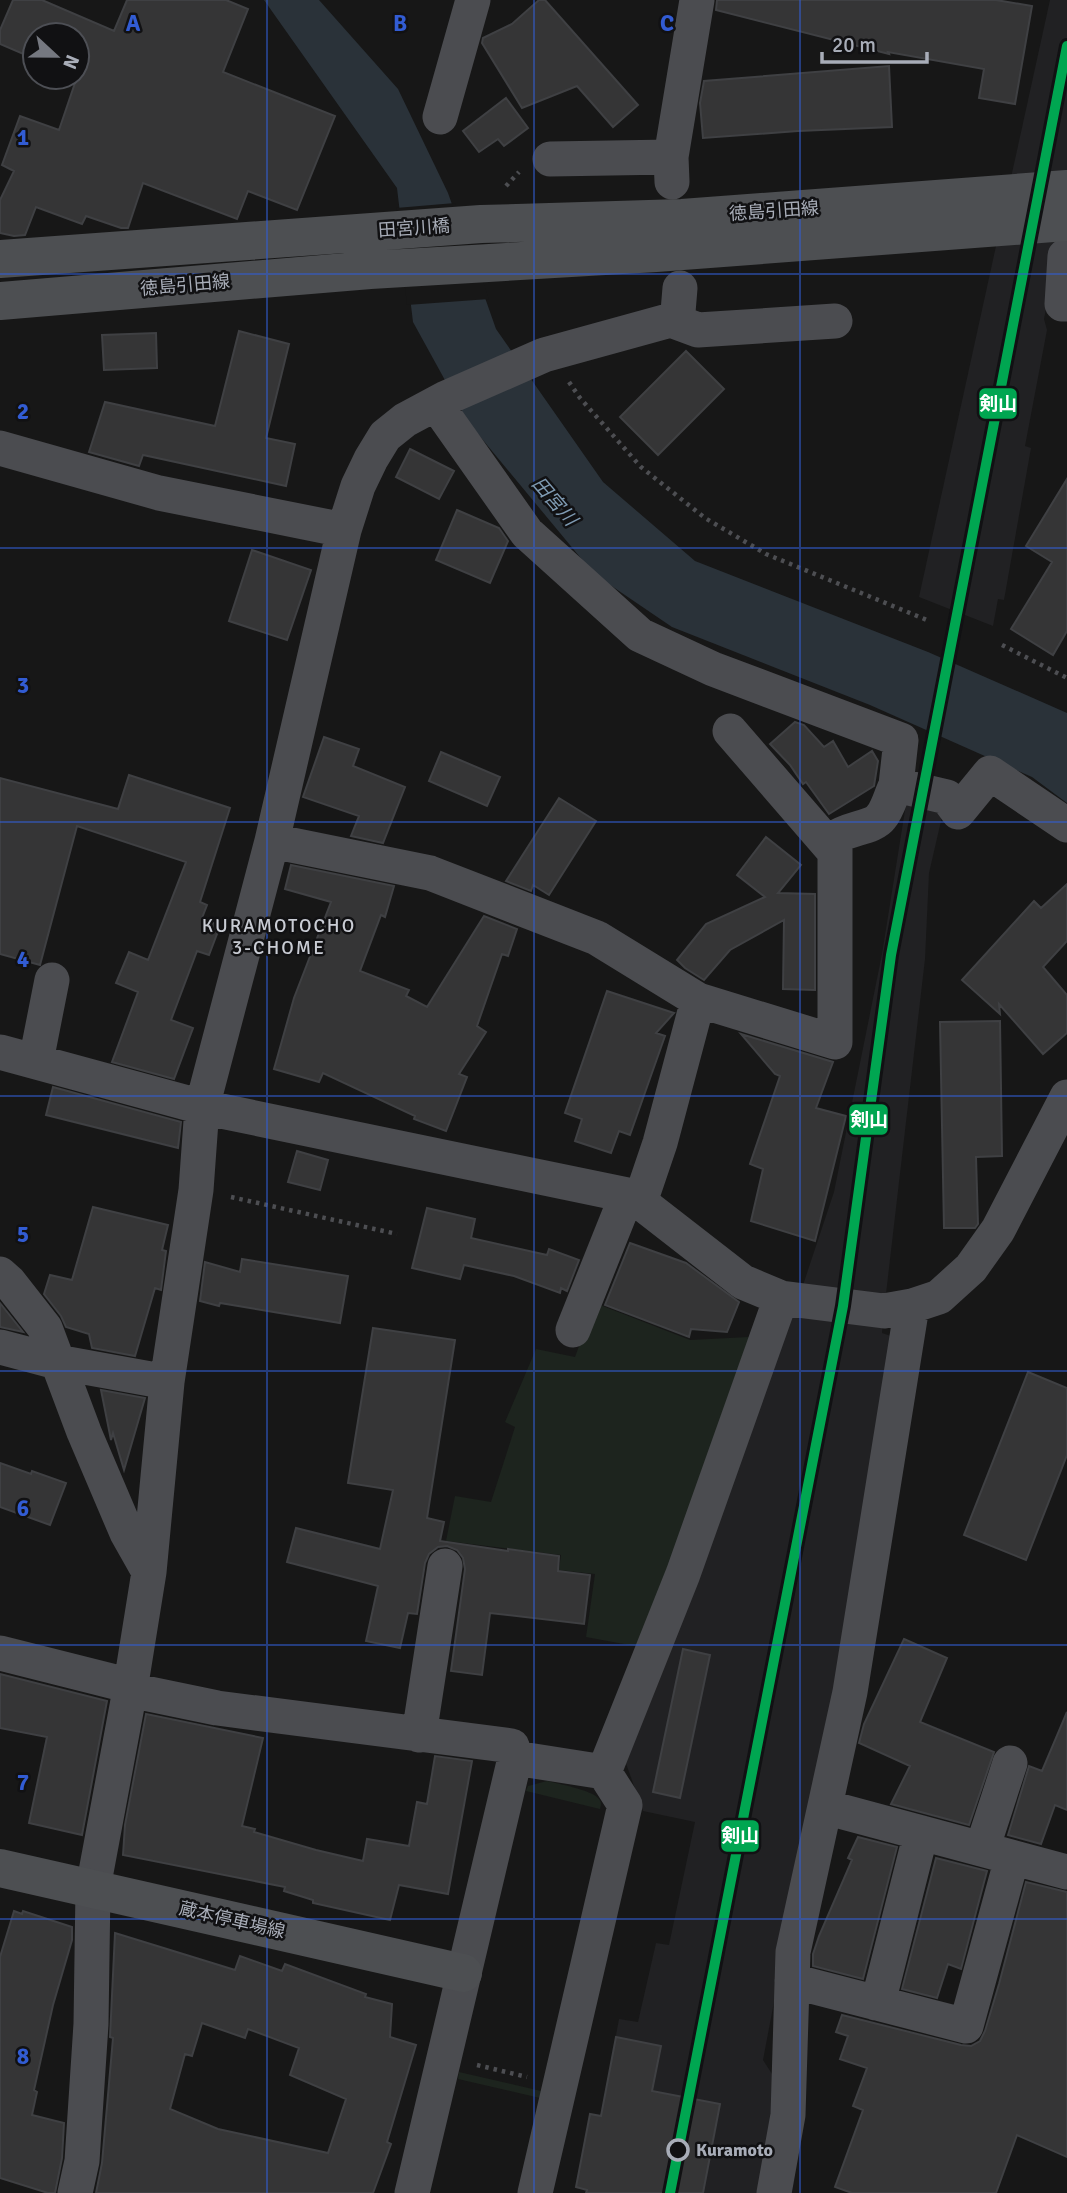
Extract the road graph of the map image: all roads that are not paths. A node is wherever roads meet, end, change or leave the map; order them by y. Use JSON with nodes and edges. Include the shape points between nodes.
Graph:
{"nodes":[{"id":1,"x":473,"y":0,"type":"edge"},
{"id":2,"x":697,"y":0,"type":"edge"},
{"id":3,"x":440,"y":117,"type":"dead end"},
{"id":4,"x":535,"y":165,"type":"road end"},
{"id":5,"x":1067,"y":190,"type":"edge"},
{"id":6,"x":481,"y":223,"type":"joint"},
{"id":7,"x":1066,"y":239,"type":"edge"},
{"id":8,"x":0,"y":259,"type":"edge"},
{"id":9,"x":0,"y":301,"type":"edge"},
{"id":10,"x":1067,"y":304,"type":"edge"},
{"id":11,"x":835,"y":321,"type":"dead end"},
{"id":12,"x":441,"y":401,"type":"junction"},
{"id":13,"x":0,"y":448,"type":"edge"},
{"id":14,"x":344,"y":530,"type":"junction"},
{"id":15,"x":730,"y":731,"type":"dead end"},
{"id":16,"x":896,"y":785,"type":"junction"},
{"id":17,"x":1067,"y":825,"type":"edge"},
{"id":18,"x":272,"y":841,"type":"junction"},
{"id":19,"x":833,"y":850,"type":"junction"},
{"id":20,"x":51,"y":980,"type":"dead end"},
{"id":21,"x":698,"y":1000,"type":"junction"},
{"id":22,"x":0,"y":1052,"type":"edge"},
{"id":23,"x":36,"y":1061,"type":"junction"},
{"id":24,"x":1067,"y":1097,"type":"edge"},
{"id":25,"x":202,"y":1107,"type":"junction"},
{"id":26,"x":633,"y":1198,"type":"junction"},
{"id":27,"x":0,"y":1274,"type":"edge"},
{"id":28,"x":781,"y":1298,"type":"junction"},
{"id":29,"x":912,"y":1306,"type":"junction"},
{"id":30,"x":573,"y":1330,"type":"dead end"},
{"id":31,"x":0,"y":1347,"type":"edge"},
{"id":32,"x":57,"y":1362,"type":"junction"},
{"id":33,"x":167,"y":1382,"type":"junction"},
{"id":34,"x":445,"y":1566,"type":"dead end"},
{"id":35,"x":149,"y":1572,"type":"junction"},
{"id":36,"x":0,"y":1654,"type":"edge"},
{"id":37,"x":130,"y":1688,"type":"junction"},
{"id":38,"x":419,"y":1735,"type":"junction"},
{"id":39,"x":515,"y":1758,"type":"junction"},
{"id":40,"x":1010,"y":1763,"type":"dead end"},
{"id":41,"x":604,"y":1772,"type":"junction"},
{"id":42,"x":825,"y":1808,"type":"junction"},
{"id":43,"x":921,"y":1833,"type":"junction"},
{"id":44,"x":997,"y":1854,"type":"junction"},
{"id":45,"x":0,"y":1868,"type":"edge"},
{"id":46,"x":1067,"y":1872,"type":"edge"},
{"id":47,"x":93,"y":1888,"type":"junction"},
{"id":48,"x":463,"y":1973,"type":"junction"},
{"id":49,"x":792,"y":1981,"type":"junction"},
{"id":50,"x":876,"y":2003,"type":"junction"},
{"id":51,"x":75,"y":2193,"type":"edge"},
{"id":52,"x":412,"y":2193,"type":"edge"},
{"id":53,"x":534,"y":2193,"type":"edge"},
{"id":54,"x":774,"y":2193,"type":"edge"}],
"edges":[{"from":1,"to":3,"type":"street"},
{"from":2,"to":4,"type":"street","via":[[671,169]]},
{"from":5,"to":6,"type":"main road","name":"徳島引田線","via":[[682,218]]},
{"from":6,"to":8,"type":"main road","name":"田宮川橋"},
{"from":7,"to":9,"type":"main road","name":"徳島引田線","via":[[502,261]]},
{"from":7,"to":10,"type":"street","via":[[1062,304]]},
{"from":11,"to":12,"type":"street","via":[[698,330],[676,304]]},
{"from":12,"to":14,"type":"street","via":[[385,436],[358,486]]},
{"from":12,"to":16,"type":"street","via":[[527,533],[640,635],[713,669],[901,740]]},
{"from":13,"to":14,"type":"street","via":[[159,493]]},
{"from":14,"to":18,"type":"street"},
{"from":15,"to":19,"type":"street"},
{"from":16,"to":17,"type":"street","via":[[947,797],[958,812],[990,774]]},
{"from":16,"to":19,"type":"street","via":[[882,817],[876,823],[843,831],[835,838]]},
{"from":18,"to":21,"type":"street","via":[[430,873],[597,939]]},
{"from":18,"to":25,"type":"street"},
{"from":19,"to":21,"type":"street","via":[[835,1042]]},
{"from":20,"to":23,"type":"street"},
{"from":21,"to":26,"type":"street","via":[[660,1143]]},
{"from":22,"to":23,"type":"street"},
{"from":23,"to":25,"type":"street"},
{"from":24,"to":29,"type":"street","via":[[998,1230],[971,1269],[939,1297]]},
{"from":25,"to":26,"type":"street"},
{"from":25,"to":33,"type":"street","via":[[196,1190]]},
{"from":26,"to":28,"type":"street","via":[[743,1282]]},
{"from":26,"to":30,"type":"street"},
{"from":27,"to":32,"type":"street","via":[[45,1328]]},
{"from":28,"to":29,"type":"street","via":[[884,1311]]},
{"from":28,"to":41,"type":"street","via":[[683,1574]]},
{"from":29,"to":42,"type":"street","via":[[850,1692]]},
{"from":31,"to":32,"type":"street"},
{"from":32,"to":33,"type":"street"},
{"from":32,"to":35,"type":"street","via":[[127,1533]]},
{"from":33,"to":35,"type":"street"},
{"from":34,"to":38,"type":"street"},
{"from":35,"to":37,"type":"street"},
{"from":36,"to":37,"type":"street"},
{"from":37,"to":38,"type":"street","via":[[217,1708]]},
{"from":37,"to":47,"type":"street"},
{"from":38,"to":39,"type":"street","via":[[512,1745]]},
{"from":39,"to":41,"type":"street"},
{"from":39,"to":48,"type":"street"},
{"from":40,"to":44,"type":"street"},
{"from":41,"to":53,"type":"street","via":[[625,1805]]},
{"from":42,"to":43,"type":"street"},
{"from":42,"to":49,"type":"street","via":[[793,1952]]},
{"from":43,"to":44,"type":"street"},
{"from":43,"to":50,"type":"street"},
{"from":44,"to":46,"type":"street"},
{"from":44,"to":50,"type":"street","via":[[966,2026]]},
{"from":45,"to":47,"type":"main road","name":"蔵本停車場線"},
{"from":47,"to":48,"type":"main road","name":"蔵本停車場線"},
{"from":47,"to":51,"type":"street","via":[[90,2037],[82,2161]]},
{"from":48,"to":52,"type":"street"},
{"from":49,"to":50,"type":"street"},
{"from":49,"to":54,"type":"street","via":[[788,2115]]}]}
